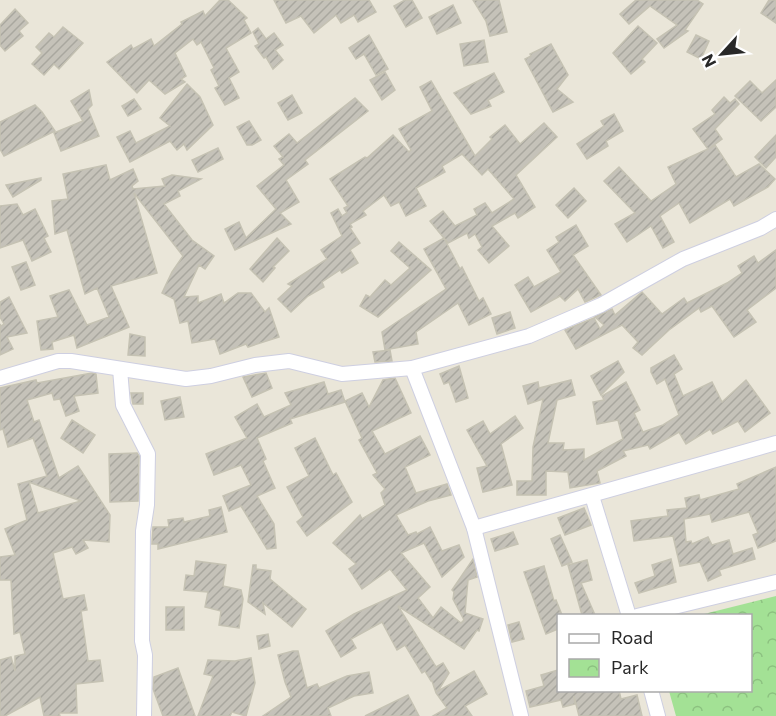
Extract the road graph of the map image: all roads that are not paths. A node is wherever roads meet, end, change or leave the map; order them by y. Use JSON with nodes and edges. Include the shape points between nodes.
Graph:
{"nodes":[{"id":1,"x":776,"y":219,"type":"edge"},
{"id":2,"x":412,"y":368,"type":"junction"},
{"id":3,"x":120,"y":369,"type":"junction"},
{"id":4,"x":0,"y":378,"type":"edge"},
{"id":5,"x":776,"y":443,"type":"edge"},
{"id":6,"x":592,"y":496,"type":"junction"},
{"id":7,"x":474,"y":528,"type":"junction"},
{"id":8,"x":776,"y":582,"type":"edge"},
{"id":9,"x":629,"y":614,"type":"edge"},
{"id":10,"x":641,"y":614,"type":"edge"},
{"id":11,"x":652,"y":692,"type":"edge"},
{"id":12,"x":144,"y":716,"type":"edge"},
{"id":13,"x":520,"y":716,"type":"edge"},
{"id":14,"x":658,"y":716,"type":"edge"}],
"edges":[{"from":1,"to":2,"type":"street","via":[[682,259],[601,305],[528,336]]},
{"from":2,"to":3,"type":"street","via":[[342,374],[289,361],[186,379]]},
{"from":2,"to":7,"type":"street"},
{"from":3,"to":4,"type":"street","via":[[71,360]]},
{"from":3,"to":12,"type":"street","via":[[123,405],[148,454],[142,531]]},
{"from":5,"to":6,"type":"street"},
{"from":6,"to":7,"type":"street"},
{"from":6,"to":9,"type":"street"},
{"from":7,"to":13,"type":"street"},
{"from":8,"to":10,"type":"street"},
{"from":11,"to":14,"type":"street"}]}
